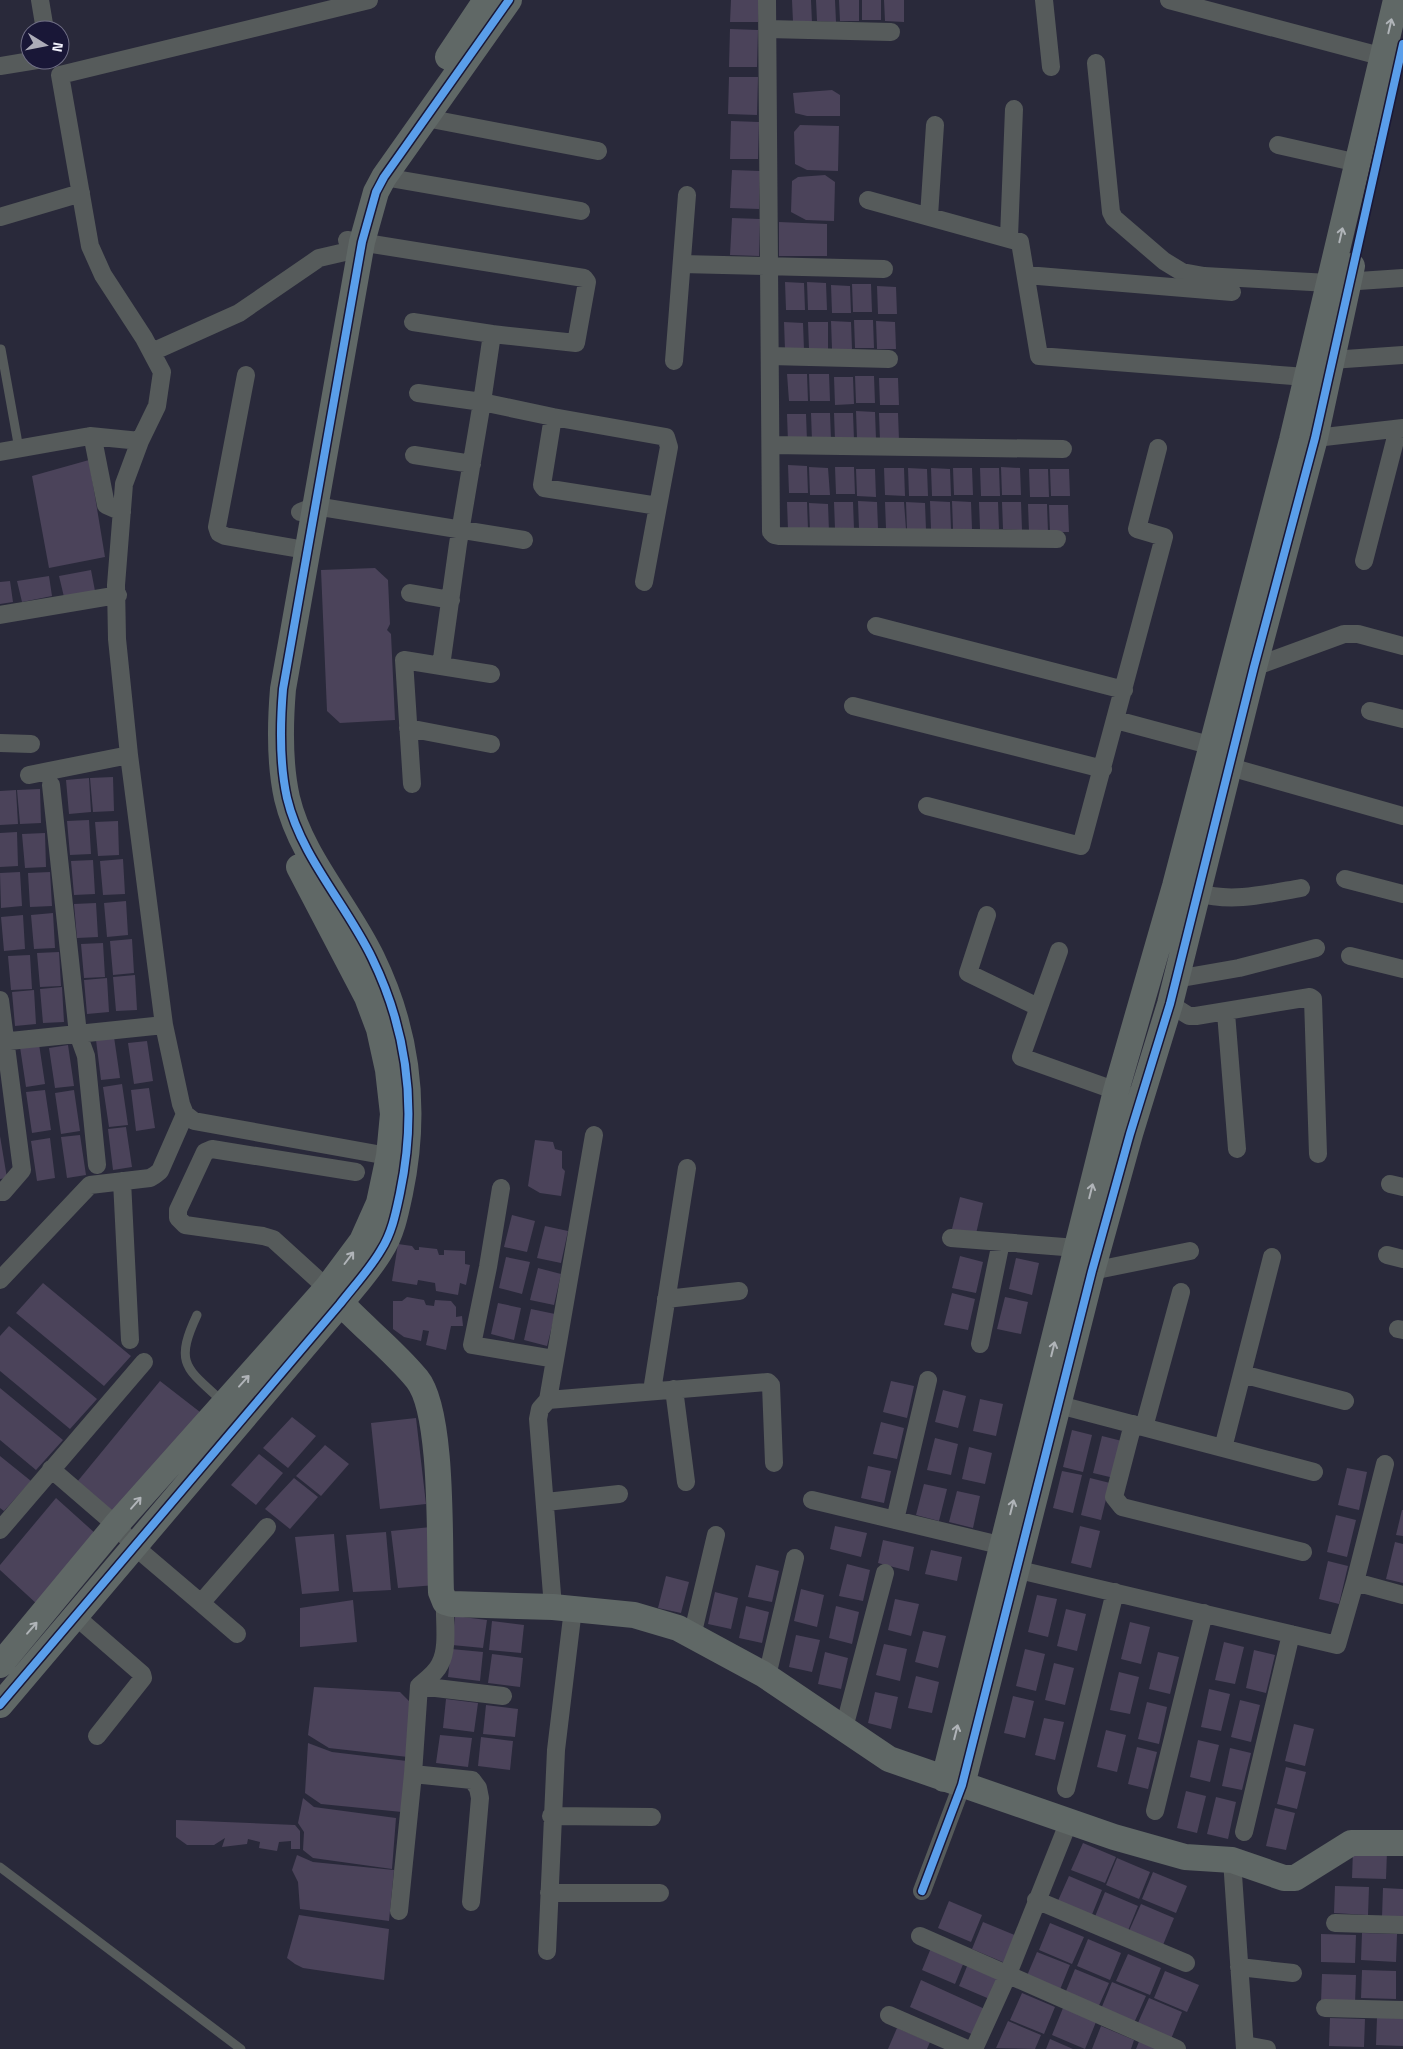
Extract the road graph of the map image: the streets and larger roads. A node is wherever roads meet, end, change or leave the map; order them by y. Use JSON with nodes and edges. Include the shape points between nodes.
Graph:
{"nodes":[{"id":1,"x":40,"y":0,"type":"edge"},
{"id":2,"x":369,"y":0,"type":"edge"},
{"id":3,"x":486,"y":0,"type":"edge"},
{"id":4,"x":509,"y":0,"type":"edge"},
{"id":5,"x":767,"y":0,"type":"edge"},
{"id":6,"x":1044,"y":0,"type":"edge"},
{"id":7,"x":1169,"y":0,"type":"edge"},
{"id":8,"x":1396,"y":0,"type":"edge"},
{"id":9,"x":43,"y":20,"type":"edge"},
{"id":10,"x":768,"y":29,"type":"junction"},
{"id":11,"x":891,"y":32,"type":"dead end"},
{"id":12,"x":1395,"y":54,"type":"edge"},
{"id":13,"x":20,"y":63,"type":"edge"},
{"id":14,"x":1096,"y":63,"type":"dead end"},
{"id":15,"x":70,"y":65,"type":"edge"},
{"id":16,"x":0,"y":66,"type":"edge"},
{"id":17,"x":1051,"y":67,"type":"dead end"},
{"id":18,"x":56,"y":70,"type":"edge"},
{"id":19,"x":1014,"y":109,"type":"dead end"},
{"id":20,"x":426,"y":118,"type":"junction"},
{"id":21,"x":935,"y":125,"type":"dead end"},
{"id":22,"x":1278,"y":145,"type":"dead end"},
{"id":23,"x":598,"y":151,"type":"dead end"},
{"id":24,"x":1358,"y":163,"type":"junction"},
{"id":25,"x":384,"y":177,"type":"junction"},
{"id":26,"x":81,"y":193,"type":"junction"},
{"id":27,"x":687,"y":195,"type":"dead end"},
{"id":28,"x":868,"y":200,"type":"dead end"},
{"id":29,"x":580,"y":211,"type":"dead end"},
{"id":30,"x":929,"y":216,"type":"junction"},
{"id":31,"x":0,"y":217,"type":"edge"},
{"id":32,"x":1009,"y":237,"type":"junction"},
{"id":33,"x":351,"y":245,"type":"junction"},
{"id":34,"x":682,"y":264,"type":"junction"},
{"id":35,"x":769,"y":266,"type":"junction"},
{"id":36,"x":884,"y":269,"type":"dead end"},
{"id":37,"x":1026,"y":275,"type":"junction"},
{"id":38,"x":1403,"y":278,"type":"edge"},
{"id":39,"x":1339,"y":283,"type":"junction"},
{"id":40,"x":1232,"y":292,"type":"dead end"},
{"id":41,"x":413,"y":322,"type":"dead end"},
{"id":42,"x":492,"y":334,"type":"junction"},
{"id":43,"x":152,"y":352,"type":"junction"},
{"id":44,"x":1403,"y":355,"type":"edge"},
{"id":45,"x":770,"y":356,"type":"junction"},
{"id":46,"x":889,"y":359,"type":"dead end"},
{"id":47,"x":1330,"y":360,"type":"junction"},
{"id":48,"x":674,"y":361,"type":"dead end"},
{"id":49,"x":246,"y":375,"type":"dead end"},
{"id":50,"x":1306,"y":377,"type":"junction"},
{"id":51,"x":418,"y":392,"type":"dead end"},
{"id":52,"x":482,"y":402,"type":"junction"},
{"id":53,"x":553,"y":417,"type":"junction"},
{"id":54,"x":1401,"y":428,"type":"edge"},
{"id":55,"x":90,"y":436,"type":"junction"},
{"id":56,"x":1303,"y":439,"type":"junction"},
{"id":57,"x":140,"y":441,"type":"junction"},
{"id":58,"x":771,"y":444,"type":"junction"},
{"id":59,"x":1158,"y":448,"type":"dead end"},
{"id":60,"x":1063,"y":450,"type":"dead end"},
{"id":61,"x":0,"y":452,"type":"edge"},
{"id":62,"x":414,"y":455,"type":"dead end"},
{"id":63,"x":472,"y":464,"type":"junction"},
{"id":64,"x":658,"y":506,"type":"junction"},
{"id":65,"x":307,"y":509,"type":"junction"},
{"id":66,"x":122,"y":512,"type":"junction"},
{"id":67,"x":460,"y":529,"type":"junction"},
{"id":68,"x":1057,"y":539,"type":"dead end"},
{"id":69,"x":524,"y":540,"type":"dead end"},
{"id":70,"x":294,"y":548,"type":"junction"},
{"id":71,"x":1364,"y":561,"type":"dead end"},
{"id":72,"x":644,"y":582,"type":"dead end"},
{"id":73,"x":410,"y":593,"type":"dead end"},
{"id":74,"x":118,"y":595,"type":"junction"},
{"id":75,"x":451,"y":600,"type":"junction"},
{"id":76,"x":0,"y":615,"type":"edge"},
{"id":77,"x":876,"y":626,"type":"dead end"},
{"id":78,"x":1403,"y":646,"type":"edge"},
{"id":79,"x":442,"y":666,"type":"junction"},
{"id":80,"x":1254,"y":667,"type":"junction"},
{"id":81,"x":491,"y":674,"type":"dead end"},
{"id":82,"x":1124,"y":690,"type":"junction"},
{"id":83,"x":853,"y":706,"type":"dead end"},
{"id":84,"x":1370,"y":711,"type":"dead end"},
{"id":85,"x":1403,"y":719,"type":"edge"},
{"id":86,"x":1116,"y":720,"type":"junction"},
{"id":87,"x":408,"y":728,"type":"junction"},
{"id":88,"x":0,"y":742,"type":"edge"},
{"id":89,"x":31,"y":744,"type":"dead end"},
{"id":90,"x":491,"y":744,"type":"dead end"},
{"id":91,"x":1213,"y":746,"type":"junction"},
{"id":92,"x":129,"y":755,"type":"junction"},
{"id":93,"x":1230,"y":767,"type":"junction"},
{"id":94,"x":1103,"y":769,"type":"junction"},
{"id":95,"x":29,"y":775,"type":"dead end"},
{"id":96,"x":412,"y":784,"type":"dead end"},
{"id":97,"x":51,"y":785,"type":"dead end"},
{"id":98,"x":927,"y":806,"type":"dead end"},
{"id":99,"x":1403,"y":816,"type":"edge"},
{"id":100,"x":1345,"y":879,"type":"dead end"},
{"id":101,"x":1301,"y":888,"type":"dead end"},
{"id":102,"x":1198,"y":893,"type":"junction"},
{"id":103,"x":1403,"y":894,"type":"edge"},
{"id":104,"x":987,"y":915,"type":"dead end"},
{"id":105,"x":1316,"y":948,"type":"dead end"},
{"id":106,"x":1059,"y":951,"type":"dead end"},
{"id":107,"x":1350,"y":956,"type":"dead end"},
{"id":108,"x":1403,"y":969,"type":"edge"},
{"id":109,"x":1176,"y":979,"type":"junction"},
{"id":110,"x":0,"y":1000,"type":"edge"},
{"id":111,"x":1170,"y":1004,"type":"junction"},
{"id":112,"x":1038,"y":1006,"type":"junction"},
{"id":113,"x":1226,"y":1013,"type":"junction"},
{"id":114,"x":164,"y":1025,"type":"junction"},
{"id":115,"x":78,"y":1034,"type":"junction"},
{"id":116,"x":2,"y":1042,"type":"edge"},
{"id":117,"x":1116,"y":1091,"type":"junction"},
{"id":118,"x":1141,"y":1100,"type":"junction"},
{"id":119,"x":185,"y":1114,"type":"junction"},
{"id":120,"x":594,"y":1135,"type":"dead end"},
{"id":121,"x":1237,"y":1149,"type":"dead end"},
{"id":122,"x":1318,"y":1154,"type":"dead end"},
{"id":123,"x":398,"y":1157,"type":"junction"},
{"id":124,"x":97,"y":1166,"type":"dead end"},
{"id":125,"x":687,"y":1168,"type":"dead end"},
{"id":126,"x":356,"y":1172,"type":"dead end"},
{"id":127,"x":122,"y":1180,"type":"junction"},
{"id":128,"x":501,"y":1188,"type":"dead end"},
{"id":129,"x":0,"y":1192,"type":"edge"},
{"id":130,"x":951,"y":1238,"type":"dead end"},
{"id":131,"x":1001,"y":1242,"type":"junction"},
{"id":132,"x":1077,"y":1248,"type":"junction"},
{"id":133,"x":1190,"y":1251,"type":"dead end"},
{"id":134,"x":1272,"y":1257,"type":"dead end"},
{"id":135,"x":1092,"y":1271,"type":"junction"},
{"id":136,"x":0,"y":1280,"type":"edge"},
{"id":137,"x":739,"y":1292,"type":"dead end"},
{"id":138,"x":1181,"y":1292,"type":"dead end"},
{"id":139,"x":334,"y":1296,"type":"junction"},
{"id":140,"x":666,"y":1299,"type":"junction"},
{"id":141,"x":130,"y":1340,"type":"dead end"},
{"id":142,"x":980,"y":1344,"type":"dead end"},
{"id":143,"x":555,"y":1359,"type":"junction"},
{"id":144,"x":144,"y":1362,"type":"dead end"},
{"id":145,"x":1242,"y":1374,"type":"junction"},
{"id":146,"x":928,"y":1380,"type":"dead end"},
{"id":147,"x":674,"y":1389,"type":"junction"},
{"id":148,"x":652,"y":1391,"type":"junction"},
{"id":149,"x":548,"y":1400,"type":"junction"},
{"id":150,"x":1345,"y":1401,"type":"dead end"},
{"id":151,"x":1049,"y":1402,"type":"junction"},
{"id":152,"x":1138,"y":1426,"type":"junction"},
{"id":153,"x":1223,"y":1448,"type":"junction"},
{"id":154,"x":774,"y":1462,"type":"dead end"},
{"id":155,"x":1385,"y":1464,"type":"dead end"},
{"id":156,"x":52,"y":1469,"type":"junction"},
{"id":157,"x":1314,"y":1472,"type":"dead end"},
{"id":158,"x":686,"y":1482,"type":"dead end"},
{"id":159,"x":619,"y":1494,"type":"dead end"},
{"id":160,"x":812,"y":1500,"type":"dead end"},
{"id":161,"x":546,"y":1502,"type":"junction"},
{"id":162,"x":895,"y":1520,"type":"junction"},
{"id":163,"x":116,"y":1525,"type":"junction"},
{"id":164,"x":267,"y":1527,"type":"dead end"},
{"id":165,"x":0,"y":1530,"type":"edge"},
{"id":166,"x":716,"y":1535,"type":"dead end"},
{"id":167,"x":134,"y":1546,"type":"junction"},
{"id":168,"x":1303,"y":1552,"type":"dead end"},
{"id":169,"x":795,"y":1558,"type":"dead end"},
{"id":170,"x":1010,"y":1558,"type":"junction"},
{"id":171,"x":885,"y":1573,"type":"dead end"},
{"id":172,"x":1355,"y":1582,"type":"junction"},
{"id":173,"x":1115,"y":1592,"type":"junction"},
{"id":174,"x":1403,"y":1595,"type":"edge"},
{"id":175,"x":444,"y":1602,"type":"junction"},
{"id":176,"x":201,"y":1603,"type":"junction"},
{"id":177,"x":563,"y":1608,"type":"junction"},
{"id":178,"x":1204,"y":1613,"type":"junction"},
{"id":179,"x":74,"y":1615,"type":"junction"},
{"id":180,"x":237,"y":1634,"type":"dead end"},
{"id":181,"x":1290,"y":1634,"type":"junction"},
{"id":182,"x":692,"y":1636,"type":"junction"},
{"id":183,"x":5,"y":1652,"type":"edge"},
{"id":184,"x":35,"y":1663,"type":"junction"},
{"id":185,"x":767,"y":1676,"type":"junction"},
{"id":186,"x":419,"y":1686,"type":"junction"},
{"id":187,"x":503,"y":1696,"type":"dead end"},
{"id":188,"x":0,"y":1705,"type":"edge"},
{"id":189,"x":844,"y":1728,"type":"junction"},
{"id":190,"x":97,"y":1736,"type":"dead end"},
{"id":191,"x":413,"y":1774,"type":"junction"},
{"id":192,"x":953,"y":1782,"type":"junction"},
{"id":193,"x":1066,"y":1789,"type":"dead end"},
{"id":194,"x":1155,"y":1811,"type":"dead end"},
{"id":195,"x":551,"y":1816,"type":"junction"},
{"id":196,"x":652,"y":1817,"type":"dead end"},
{"id":197,"x":1069,"y":1821,"type":"junction"},
{"id":198,"x":1244,"y":1832,"type":"dead end"},
{"id":199,"x":1403,"y":1843,"type":"edge"},
{"id":200,"x":1232,"y":1860,"type":"junction"},
{"id":201,"x":922,"y":1890,"type":"dead end"},
{"id":202,"x":549,"y":1893,"type":"junction"},
{"id":203,"x":660,"y":1893,"type":"dead end"},
{"id":204,"x":1036,"y":1900,"type":"junction"},
{"id":205,"x":471,"y":1902,"type":"dead end"},
{"id":206,"x":399,"y":1911,"type":"dead end"},
{"id":207,"x":1335,"y":1923,"type":"dead end"},
{"id":208,"x":1403,"y":1925,"type":"edge"},
{"id":209,"x":920,"y":1936,"type":"dead end"},
{"id":210,"x":547,"y":1951,"type":"dead end"},
{"id":211,"x":1186,"y":1962,"type":"dead end"},
{"id":212,"x":1240,"y":1967,"type":"junction"},
{"id":213,"x":1292,"y":1973,"type":"dead end"},
{"id":214,"x":1008,"y":1974,"type":"junction"},
{"id":215,"x":1325,"y":2008,"type":"dead end"},
{"id":216,"x":1403,"y":2010,"type":"edge"},
{"id":217,"x":890,"y":2016,"type":"dead end"},
{"id":218,"x":1245,"y":2047,"type":"edge"},
{"id":219,"x":967,"y":2049,"type":"edge"},
{"id":220,"x":974,"y":2049,"type":"edge"},
{"id":221,"x":1177,"y":2049,"type":"edge"},
{"id":222,"x":1266,"y":2049,"type":"edge"}],
"edges":[{"from":1,"to":9,"type":"street"},
{"from":2,"to":15,"type":"street"},
{"from":3,"to":33,"type":"street","via":[[364,181],[356,200]]},
{"from":4,"to":20,"type":"street"},
{"from":5,"to":10,"type":"street"},
{"from":6,"to":17,"type":"street"},
{"from":7,"to":12,"type":"street"},
{"from":12,"to":8,"type":"street","one_way":true},
{"from":10,"to":11,"type":"street"},
{"from":10,"to":35,"type":"street"},
{"from":12,"to":24,"type":"street"},
{"from":12,"to":39,"type":"street"},
{"from":13,"to":16,"type":"street"},
{"from":14,"to":39,"type":"street","via":[[1114,218],[1164,261],[1182,272]]},
{"from":18,"to":26,"type":"street"},
{"from":19,"to":32,"type":"street"},
{"from":20,"to":23,"type":"street"},
{"from":20,"to":25,"type":"street"},
{"from":21,"to":30,"type":"street"},
{"from":22,"to":24,"type":"street"},
{"from":39,"to":24,"type":"street","one_way":true},
{"from":25,"to":29,"type":"street"},
{"from":25,"to":33,"type":"street"},
{"from":26,"to":31,"type":"street"},
{"from":26,"to":43,"type":"street","via":[[90,246],[103,275]]},
{"from":27,"to":34,"type":"street"},
{"from":28,"to":30,"type":"street"},
{"from":30,"to":32,"type":"street"},
{"from":32,"to":37,"type":"street","via":[[1021,242]]},
{"from":33,"to":42,"type":"street","via":[[584,278],[587,282],[576,342]]},
{"from":33,"to":43,"type":"street","via":[[319,258],[239,313]]},
{"from":33,"to":65,"type":"street"},
{"from":34,"to":35,"type":"street"},
{"from":34,"to":48,"type":"street"},
{"from":35,"to":36,"type":"street"},
{"from":35,"to":45,"type":"street"},
{"from":37,"to":40,"type":"street"},
{"from":37,"to":50,"type":"street","via":[[1040,356]]},
{"from":38,"to":39,"type":"street"},
{"from":39,"to":47,"type":"street"},
{"from":39,"to":50,"type":"street"},
{"from":41,"to":42,"type":"street"},
{"from":42,"to":52,"type":"street"},
{"from":43,"to":57,"type":"street","via":[[162,372],[157,406]]},
{"from":44,"to":47,"type":"street"},
{"from":45,"to":46,"type":"street"},
{"from":45,"to":58,"type":"street"},
{"from":47,"to":56,"type":"street"},
{"from":49,"to":70,"type":"street","via":[[217,526],[224,536]]},
{"from":50,"to":56,"type":"street"},
{"from":51,"to":52,"type":"street"},
{"from":52,"to":53,"type":"street"},
{"from":52,"to":63,"type":"street"},
{"from":53,"to":64,"type":"street","via":[[666,437],[669,447]]},
{"from":53,"to":64,"type":"street","via":[[544,488]]},
{"from":54,"to":56,"type":"street"},
{"from":54,"to":71,"type":"street"},
{"from":55,"to":57,"type":"street"},
{"from":55,"to":61,"type":"street"},
{"from":55,"to":66,"type":"street","via":[[106,505]]},
{"from":56,"to":80,"type":"street"},
{"from":56,"to":91,"type":"street"},
{"from":57,"to":66,"type":"street","via":[[124,484]]},
{"from":58,"to":60,"type":"street"},
{"from":58,"to":68,"type":"street","via":[[771,532],[774,535]]},
{"from":59,"to":82,"type":"street","via":[[1137,529],[1164,538]]},
{"from":62,"to":63,"type":"street"},
{"from":63,"to":67,"type":"street"},
{"from":64,"to":72,"type":"street"},
{"from":65,"to":67,"type":"street"},
{"from":65,"to":70,"type":"street"},
{"from":65,"to":123,"type":"street","via":[[280,730],[287,799],[300,833],[372,956],[391,1001],[401,1036],[409,1112]]},
{"from":66,"to":74,"type":"street"},
{"from":67,"to":69,"type":"street"},
{"from":67,"to":75,"type":"street"},
{"from":70,"to":123,"type":"street","via":[[266,704],[264,749],[270,787],[290,849],[367,997],[379,1029],[388,1070]]},
{"from":73,"to":75,"type":"street"},
{"from":74,"to":76,"type":"street"},
{"from":74,"to":92,"type":"street","via":[[117,639]]},
{"from":75,"to":79,"type":"street"},
{"from":77,"to":82,"type":"street"},
{"from":78,"to":80,"type":"street","via":[[1358,634],[1344,634]]},
{"from":79,"to":81,"type":"street"},
{"from":79,"to":87,"type":"street","via":[[404,660]]},
{"from":80,"to":93,"type":"street"},
{"from":82,"to":86,"type":"street"},
{"from":83,"to":94,"type":"street"},
{"from":84,"to":85,"type":"street"},
{"from":86,"to":91,"type":"street"},
{"from":86,"to":94,"type":"street"},
{"from":87,"to":90,"type":"street"},
{"from":87,"to":96,"type":"street"},
{"from":88,"to":89,"type":"street"},
{"from":91,"to":93,"type":"street"},
{"from":91,"to":117,"type":"street"},
{"from":92,"to":95,"type":"street"},
{"from":92,"to":114,"type":"street"},
{"from":93,"to":99,"type":"street"},
{"from":93,"to":102,"type":"street"},
{"from":94,"to":98,"type":"street","via":[[1081,846]]},
{"from":97,"to":115,"type":"street"},
{"from":100,"to":103,"type":"street"},
{"from":101,"to":102,"type":"street","via":[[1243,898],[1214,898]]},
{"from":102,"to":109,"type":"street"},
{"from":104,"to":112,"type":"street","via":[[968,973]]},
{"from":105,"to":109,"type":"street","via":[[1239,968]]},
{"from":106,"to":112,"type":"street"},
{"from":107,"to":108,"type":"street"},
{"from":109,"to":111,"type":"street"},
{"from":110,"to":116,"type":"street"},
{"from":111,"to":113,"type":"street","via":[[1189,1016]]},
{"from":111,"to":118,"type":"street"},
{"from":112,"to":117,"type":"street","via":[[1020,1057]]},
{"from":113,"to":121,"type":"street"},
{"from":113,"to":122,"type":"street","via":[[1313,998]]},
{"from":114,"to":115,"type":"street"},
{"from":114,"to":119,"type":"street"},
{"from":115,"to":116,"type":"street"},
{"from":115,"to":124,"type":"street","via":[[86,1056]]},
{"from":116,"to":129,"type":"street","via":[[22,1170]]},
{"from":117,"to":118,"type":"street"},
{"from":132,"to":117,"type":"street","one_way":true},
{"from":118,"to":135,"type":"street"},
{"from":119,"to":123,"type":"street","via":[[194,1121]]},
{"from":119,"to":127,"type":"street","via":[[160,1171],[150,1178]]},
{"from":120,"to":143,"type":"street"},
{"from":123,"to":139,"type":"street"},
{"from":125,"to":140,"type":"street"},
{"from":126,"to":139,"type":"street","via":[[212,1149],[205,1152],[178,1210],[178,1218],[185,1225],[273,1239]]},
{"from":127,"to":136,"type":"street","via":[[90,1185]]},
{"from":127,"to":141,"type":"street"},
{"from":128,"to":143,"type":"street","via":[[472,1345]]},
{"from":130,"to":131,"type":"street"},
{"from":131,"to":132,"type":"street"},
{"from":131,"to":142,"type":"street"},
{"from":151,"to":132,"type":"street","one_way":true},
{"from":133,"to":135,"type":"street"},
{"from":134,"to":145,"type":"street"},
{"from":135,"to":151,"type":"street"},
{"from":137,"to":140,"type":"street"},
{"from":138,"to":152,"type":"street"},
{"from":163,"to":139,"type":"street","one_way":true,"via":[[224,1403]]},
{"from":139,"to":167,"type":"street"},
{"from":139,"to":175,"type":"street","via":[[418,1380],[429,1402],[436,1433],[441,1592]]},
{"from":140,"to":148,"type":"street"},
{"from":143,"to":149,"type":"street"},
{"from":144,"to":156,"type":"street"},
{"from":145,"to":150,"type":"street"},
{"from":145,"to":153,"type":"street"},
{"from":146,"to":162,"type":"street"},
{"from":147,"to":148,"type":"street"},
{"from":147,"to":154,"type":"street","via":[[768,1382],[771,1385]]},
{"from":147,"to":158,"type":"street"},
{"from":148,"to":149,"type":"street"},
{"from":149,"to":161,"type":"street","via":[[540,1409],[538,1419]]},
{"from":151,"to":152,"type":"street"},
{"from":151,"to":170,"type":"street"},
{"from":152,"to":153,"type":"street"},
{"from":152,"to":168,"type":"street","via":[[1114,1497],[1122,1507]]},
{"from":153,"to":157,"type":"street"},
{"from":155,"to":172,"type":"street"},
{"from":156,"to":163,"type":"street"},
{"from":156,"to":165,"type":"street"},
{"from":159,"to":161,"type":"street"},
{"from":160,"to":162,"type":"street"},
{"from":161,"to":177,"type":"street"},
{"from":162,"to":170,"type":"street"},
{"from":163,"to":167,"type":"street"},
{"from":183,"to":163,"type":"street","one_way":true},
{"from":164,"to":176,"type":"street"},
{"from":166,"to":182,"type":"street"},
{"from":167,"to":176,"type":"street"},
{"from":167,"to":179,"type":"street"},
{"from":169,"to":185,"type":"street"},
{"from":170,"to":173,"type":"street"},
{"from":170,"to":192,"type":"street"},
{"from":171,"to":189,"type":"street"},
{"from":172,"to":174,"type":"street"},
{"from":172,"to":181,"type":"street","via":[[1337,1645]]},
{"from":173,"to":178,"type":"street"},
{"from":173,"to":193,"type":"street"},
{"from":175,"to":177,"type":"street"},
{"from":175,"to":186,"type":"street","via":[[441,1663]]},
{"from":176,"to":180,"type":"street"},
{"from":177,"to":182,"type":"street","via":[[634,1615],[678,1628]]},
{"from":177,"to":195,"type":"street"},
{"from":178,"to":181,"type":"street"},
{"from":178,"to":194,"type":"street"},
{"from":179,"to":184,"type":"street"},
{"from":179,"to":190,"type":"street","via":[[143,1678]]},
{"from":181,"to":198,"type":"street"},
{"from":182,"to":185,"type":"street"},
{"from":183,"to":184,"type":"street"},
{"from":184,"to":188,"type":"street"},
{"from":185,"to":189,"type":"street"},
{"from":186,"to":187,"type":"street"},
{"from":186,"to":191,"type":"street"},
{"from":189,"to":192,"type":"street","via":[[889,1759]]},
{"from":191,"to":205,"type":"street","via":[[472,1780],[478,1788],[480,1798]]},
{"from":191,"to":206,"type":"street"},
{"from":192,"to":197,"type":"street"},
{"from":192,"to":201,"type":"street"},
{"from":195,"to":196,"type":"street"},
{"from":195,"to":202,"type":"street"},
{"from":197,"to":200,"type":"street","via":[[1185,1857]]},
{"from":197,"to":204,"type":"street"},
{"from":199,"to":200,"type":"street","via":[[1351,1843],[1295,1878],[1284,1878]]},
{"from":200,"to":212,"type":"street"},
{"from":202,"to":203,"type":"street"},
{"from":202,"to":210,"type":"street"},
{"from":204,"to":211,"type":"street"},
{"from":204,"to":214,"type":"street"},
{"from":207,"to":208,"type":"street"},
{"from":209,"to":214,"type":"street"},
{"from":212,"to":213,"type":"street"},
{"from":212,"to":218,"type":"street"},
{"from":214,"to":220,"type":"street"},
{"from":214,"to":221,"type":"street"},
{"from":215,"to":216,"type":"street"},
{"from":217,"to":219,"type":"street"},
{"from":218,"to":222,"type":"street"}]}
